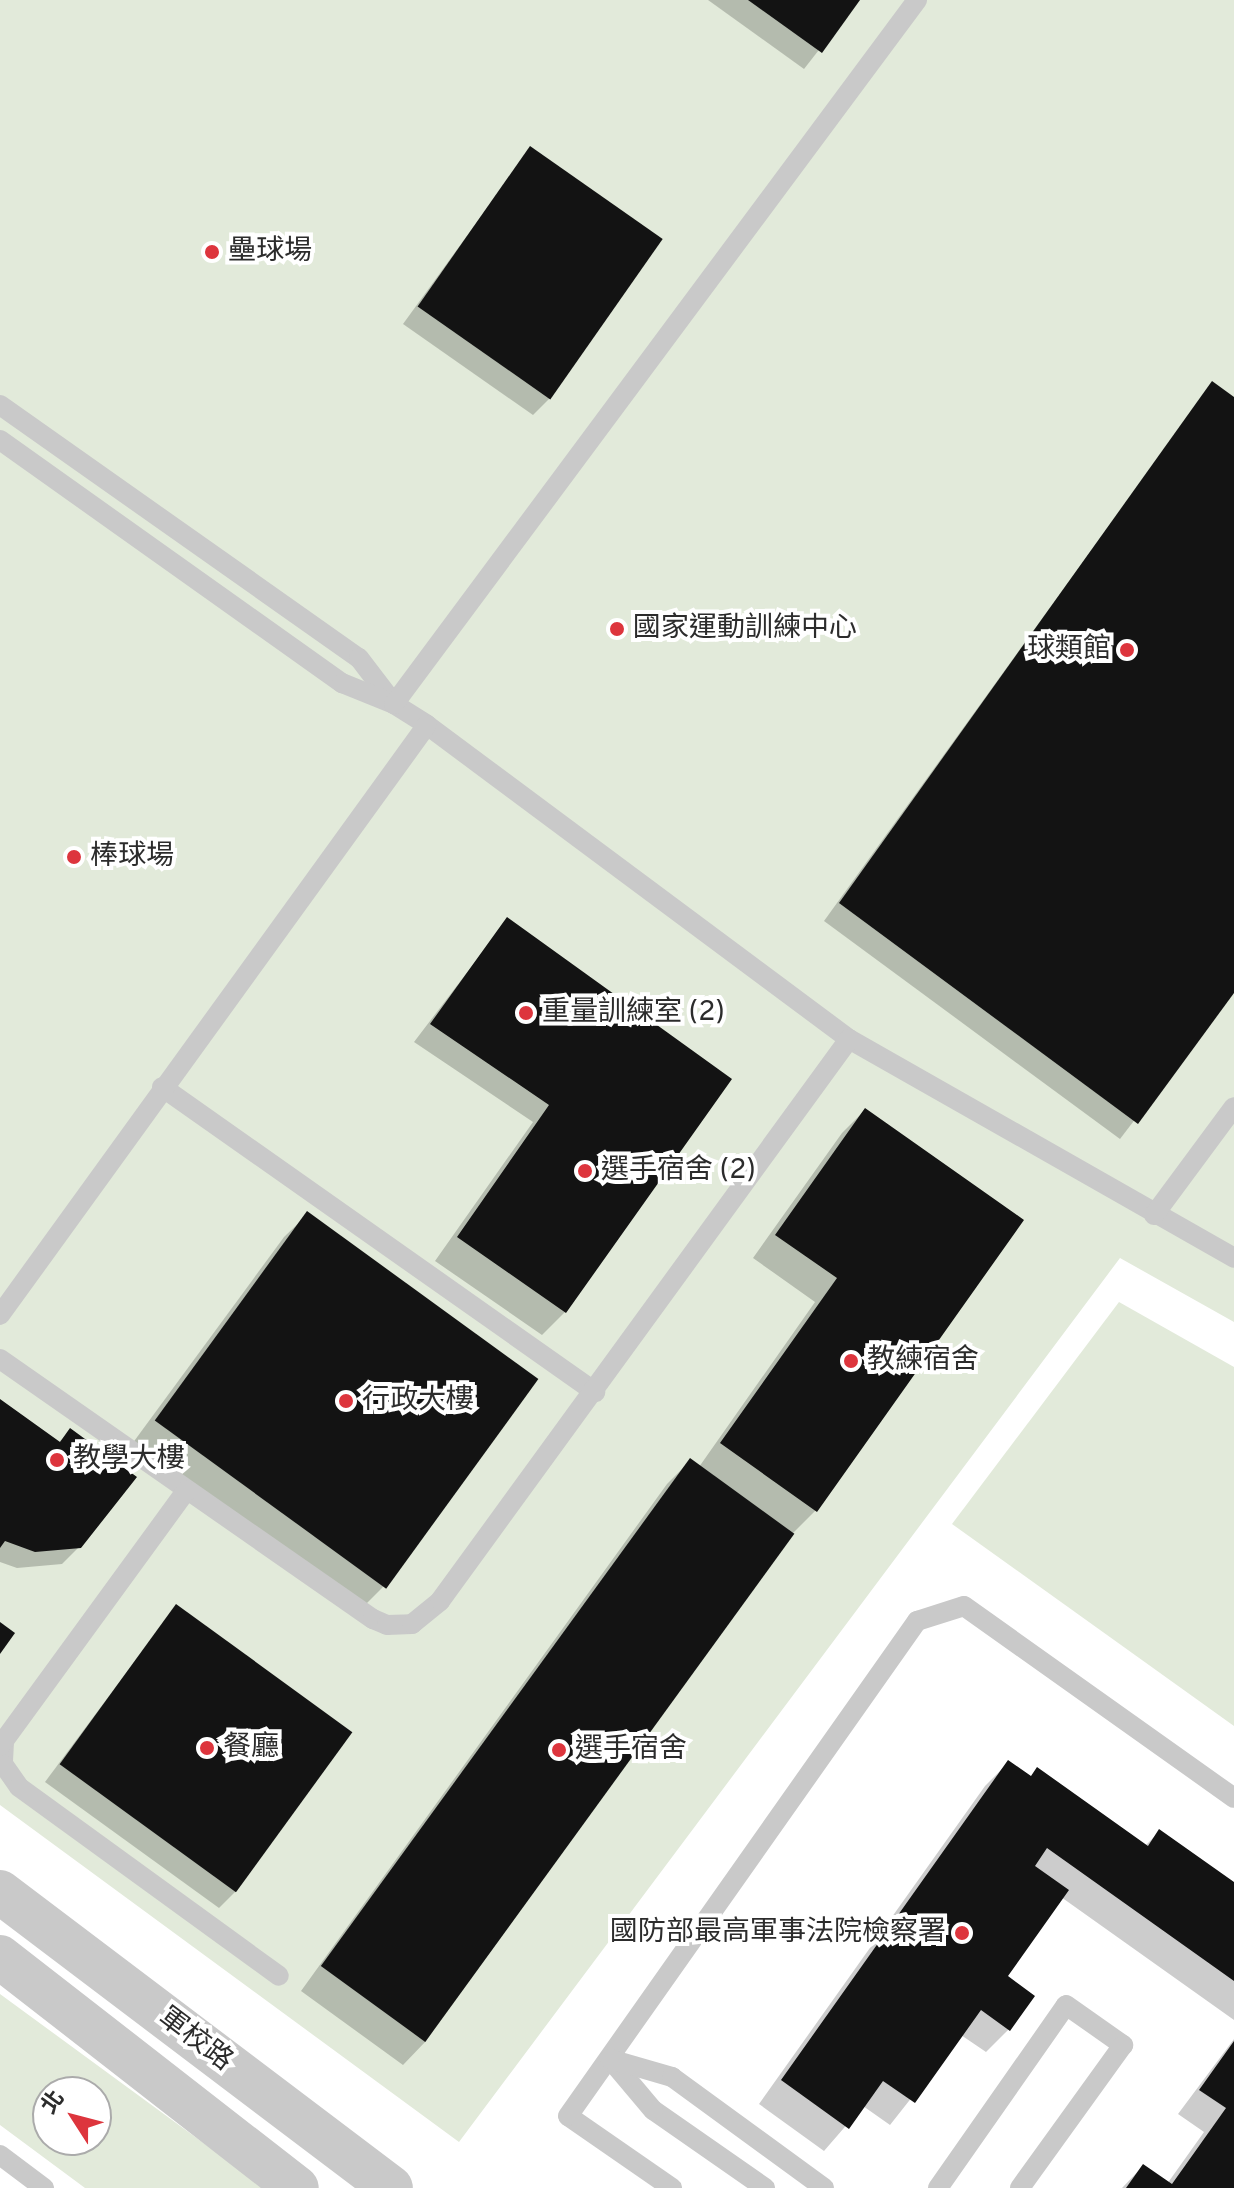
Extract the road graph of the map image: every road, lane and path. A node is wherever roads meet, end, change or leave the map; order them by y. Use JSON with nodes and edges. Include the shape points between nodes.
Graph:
{"nodes":[{"id":1,"x":917,"y":0,"type":"edge"},
{"id":2,"x":0,"y":405,"type":"edge"},
{"id":3,"x":0,"y":440,"type":"edge"},
{"id":4,"x":394,"y":704,"type":"junction"},
{"id":5,"x":427,"y":725,"type":"junction"},
{"id":6,"x":849,"y":1039,"type":"junction"},
{"id":7,"x":162,"y":1087,"type":"junction"},
{"id":8,"x":1234,"y":1107,"type":"edge"},
{"id":9,"x":1154,"y":1215,"type":"junction"},
{"id":10,"x":1234,"y":1258,"type":"edge"},
{"id":11,"x":0,"y":1315,"type":"edge"},
{"id":12,"x":0,"y":1359,"type":"edge"},
{"id":13,"x":595,"y":1392,"type":"junction"},
{"id":14,"x":186,"y":1491,"type":"junction"},
{"id":15,"x":2,"y":1744,"type":"edge"},
{"id":16,"x":1234,"y":1798,"type":"edge"},
{"id":17,"x":0,"y":1892,"type":"edge"},
{"id":18,"x":0,"y":1957,"type":"edge"},
{"id":19,"x":279,"y":1976,"type":"dead end"},
{"id":20,"x":610,"y":2059,"type":"junction"},
{"id":21,"x":0,"y":2155,"type":"edge"},
{"id":22,"x":44,"y":2188,"type":"edge"},
{"id":23,"x":297,"y":2188,"type":"edge"},
{"id":24,"x":391,"y":2188,"type":"edge"},
{"id":25,"x":672,"y":2188,"type":"edge"},
{"id":26,"x":765,"y":2188,"type":"edge"},
{"id":27,"x":824,"y":2188,"type":"edge"},
{"id":28,"x":938,"y":2188,"type":"edge"},
{"id":29,"x":1020,"y":2188,"type":"edge"}],
"edges":[{"from":1,"to":4,"type":"lane"},
{"from":2,"to":4,"type":"lane","via":[[359,658]]},
{"from":3,"to":4,"type":"lane","via":[[342,683]]},
{"from":4,"to":5,"type":"lane"},
{"from":5,"to":6,"type":"lane"},
{"from":5,"to":7,"type":"lane"},
{"from":6,"to":9,"type":"lane"},
{"from":6,"to":13,"type":"lane"},
{"from":7,"to":11,"type":"lane"},
{"from":7,"to":13,"type":"lane"},
{"from":8,"to":9,"type":"lane"},
{"from":9,"to":10,"type":"lane"},
{"from":12,"to":14,"type":"lane"},
{"from":13,"to":14,"type":"lane","via":[[440,1601],[429,1614],[402,1627],[373,1619]]},
{"from":14,"to":15,"type":"lane"},
{"from":15,"to":19,"type":"lane","via":[[3,1764],[19,1787]]},
{"from":16,"to":20,"type":"lane","via":[[964,1606],[917,1621]]},
{"from":17,"to":24,"type":"street","name":"軍校路"},
{"from":18,"to":23,"type":"street","name":"軍校路"},
{"from":20,"to":25,"type":"lane","via":[[568,2116]]},
{"from":20,"to":26,"type":"lane","via":[[653,2110]]},
{"from":20,"to":27,"type":"lane","via":[[672,2077]]},
{"from":21,"to":22,"type":"lane"},
{"from":28,"to":29,"type":"lane","via":[[1066,2005],[1123,2045]]}]}
